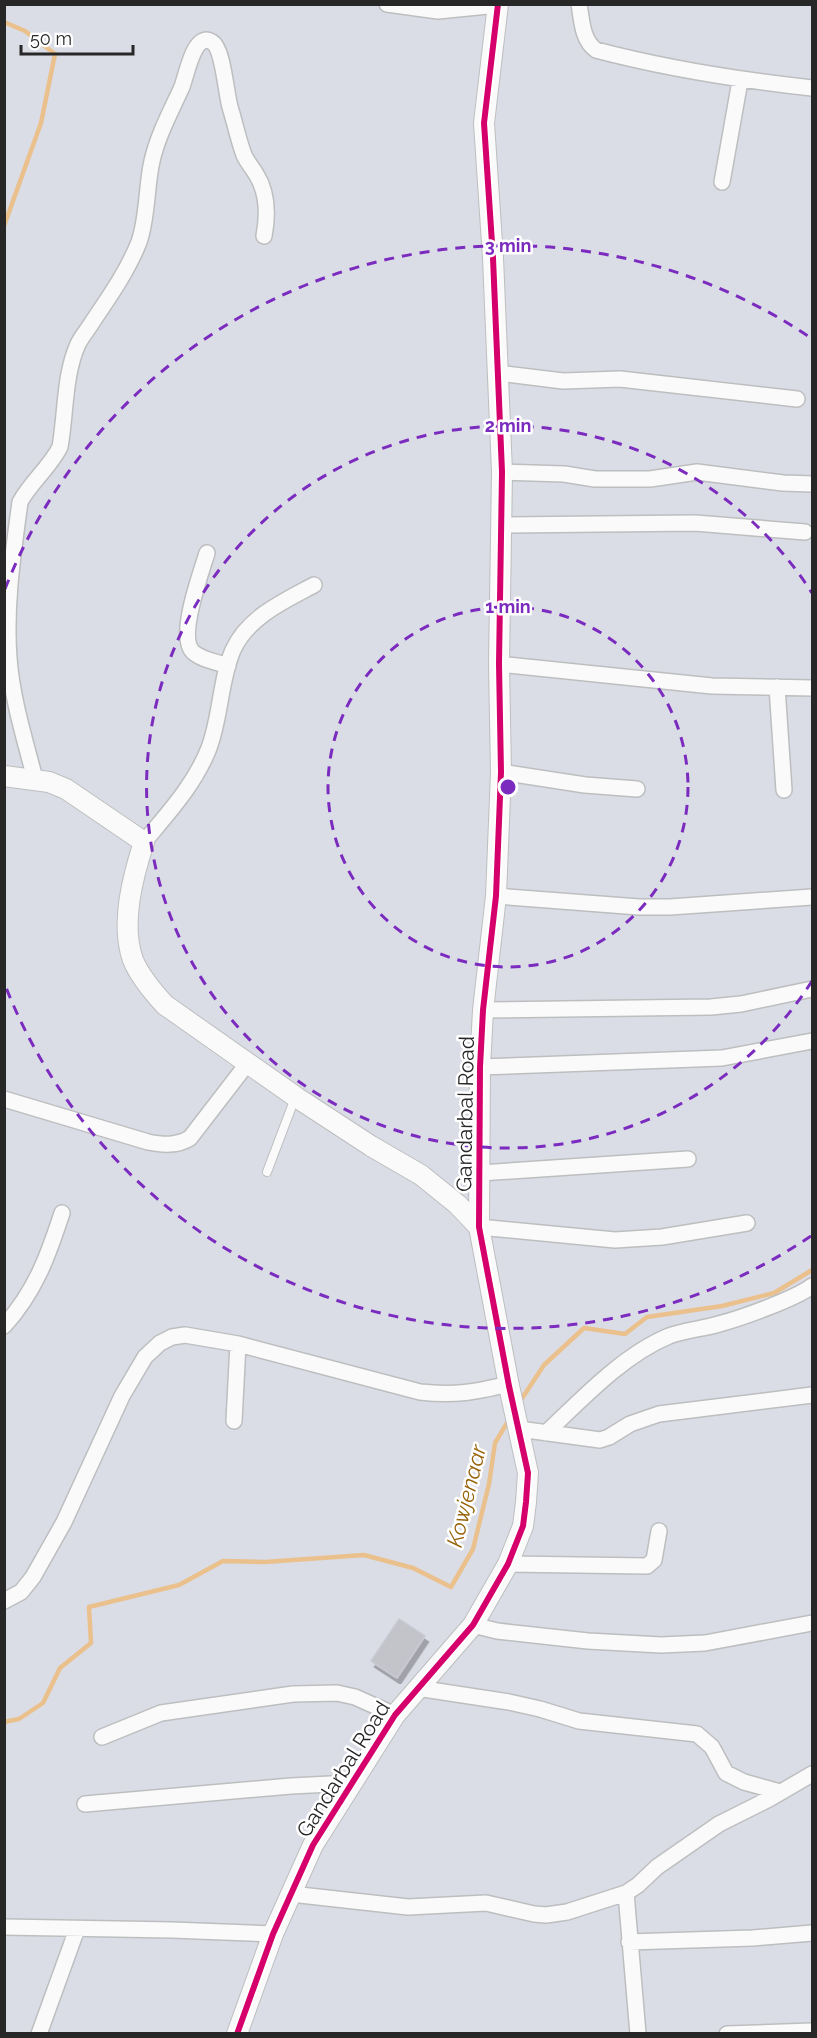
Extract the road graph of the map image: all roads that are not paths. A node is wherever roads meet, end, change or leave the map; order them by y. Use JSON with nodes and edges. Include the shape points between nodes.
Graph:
{"nodes":[{"id":1,"x":387,"y":4,"type":"edge"},
{"id":2,"x":579,"y":4,"type":"edge"},
{"id":3,"x":498,"y":5,"type":"edge"},
{"id":4,"x":740,"y":81,"type":"junction"},
{"id":5,"x":813,"y":88,"type":"edge"},
{"id":6,"x":722,"y":182,"type":"dead end"},
{"id":7,"x":264,"y":236,"type":"dead end"},
{"id":8,"x":498,"y":374,"type":"junction"},
{"id":9,"x":797,"y":399,"type":"dead end"},
{"id":10,"x":502,"y":472,"type":"junction"},
{"id":11,"x":813,"y":484,"type":"edge"},
{"id":12,"x":501,"y":525,"type":"junction"},
{"id":13,"x":805,"y":532,"type":"dead end"},
{"id":14,"x":207,"y":553,"type":"dead end"},
{"id":15,"x":314,"y":585,"type":"dead end"},
{"id":16,"x":499,"y":664,"type":"junction"},
{"id":17,"x":228,"y":666,"type":"junction"},
{"id":18,"x":777,"y":687,"type":"junction"},
{"id":19,"x":813,"y":687,"type":"edge"},
{"id":20,"x":501,"y":772,"type":"junction"},
{"id":21,"x":4,"y":776,"type":"edge"},
{"id":22,"x":35,"y":779,"type":"junction"},
{"id":23,"x":638,"y":789,"type":"dead end"},
{"id":24,"x":784,"y":790,"type":"dead end"},
{"id":25,"x":144,"y":842,"type":"junction"},
{"id":26,"x":496,"y":896,"type":"junction"},
{"id":27,"x":813,"y":897,"type":"edge"},
{"id":28,"x":813,"y":989,"type":"edge"},
{"id":29,"x":483,"y":1010,"type":"junction"},
{"id":30,"x":813,"y":1041,"type":"edge"},
{"id":31,"x":247,"y":1064,"type":"junction"},
{"id":32,"x":480,"y":1067,"type":"junction"},
{"id":33,"x":296,"y":1097,"type":"junction"},
{"id":34,"x":4,"y":1099,"type":"edge"},
{"id":35,"x":688,"y":1160,"type":"dead end"},
{"id":36,"x":267,"y":1172,"type":"dead end"},
{"id":37,"x":480,"y":1173,"type":"junction"},
{"id":38,"x":62,"y":1213,"type":"dead end"},
{"id":39,"x":747,"y":1223,"type":"dead end"},
{"id":40,"x":480,"y":1227,"type":"junction"},
{"id":41,"x":813,"y":1286,"type":"edge"},
{"id":42,"x":4,"y":1326,"type":"edge"},
{"id":43,"x":238,"y":1344,"type":"junction"},
{"id":44,"x":509,"y":1385,"type":"junction"},
{"id":45,"x":813,"y":1395,"type":"edge"},
{"id":46,"x":234,"y":1421,"type":"dead end"},
{"id":47,"x":519,"y":1429,"type":"junction"},
{"id":48,"x":546,"y":1433,"type":"junction"},
{"id":49,"x":659,"y":1531,"type":"dead end"},
{"id":50,"x":508,"y":1564,"type":"junction"},
{"id":51,"x":4,"y":1601,"type":"edge"},
{"id":52,"x":813,"y":1623,"type":"edge"},
{"id":53,"x":473,"y":1625,"type":"junction"},
{"id":54,"x":417,"y":1688,"type":"junction"},
{"id":55,"x":395,"y":1715,"type":"junction"},
{"id":56,"x":102,"y":1737,"type":"dead end"},
{"id":57,"x":813,"y":1774,"type":"edge"},
{"id":58,"x":351,"y":1783,"type":"junction"},
{"id":59,"x":780,"y":1792,"type":"junction"},
{"id":60,"x":85,"y":1804,"type":"dead end"},
{"id":61,"x":626,"y":1893,"type":"junction"},
{"id":62,"x":291,"y":1894,"type":"junction"},
{"id":63,"x":4,"y":1927,"type":"edge"},
{"id":64,"x":77,"y":1929,"type":"junction"},
{"id":65,"x":813,"y":1933,"type":"edge"},
{"id":66,"x":273,"y":1934,"type":"junction"},
{"id":67,"x":629,"y":1942,"type":"junction"},
{"id":68,"x":813,"y":2031,"type":"edge"},
{"id":69,"x":39,"y":2034,"type":"edge"},
{"id":70,"x":237,"y":2034,"type":"edge"},
{"id":71,"x":638,"y":2034,"type":"edge"},
{"id":72,"x":727,"y":2034,"type":"edge"}],
"edges":[{"from":1,"to":3,"type":"street","via":[[438,11]]},
{"from":2,"to":4,"type":"street","via":[[585,38],[596,50]]},
{"from":3,"to":8,"type":"street","name":"Gandarbal Road","via":[[484,123]]},
{"from":4,"to":5,"type":"street"},
{"from":4,"to":6,"type":"street"},
{"from":7,"to":22,"type":"street","via":[[264,193],[240,145],[216,46],[205,40],[190,59],[182,88],[161,130],[151,162],[140,239],[78,344],[68,380],[60,447],[20,502],[9,589],[9,658]]},
{"from":8,"to":9,"type":"street","via":[[563,381],[620,379]]},
{"from":8,"to":10,"type":"street","name":"Gandarbal Road"},
{"from":10,"to":11,"type":"street","via":[[636,479],[698,472]]},
{"from":10,"to":12,"type":"street","name":"Gandarbal Road"},
{"from":12,"to":13,"type":"street","via":[[695,524]]},
{"from":12,"to":16,"type":"street","name":"Gandarbal Road"},
{"from":14,"to":17,"type":"street","via":[[195,593],[188,641],[194,653]]},
{"from":15,"to":17,"type":"street","via":[[276,604],[247,630],[234,648]]},
{"from":16,"to":18,"type":"street","via":[[712,686]]},
{"from":16,"to":20,"type":"street","name":"Gandarbal Road"},
{"from":17,"to":25,"type":"street","via":[[212,737],[197,773],[188,790]]},
{"from":18,"to":19,"type":"street"},
{"from":18,"to":24,"type":"street"},
{"from":20,"to":23,"type":"street"},
{"from":20,"to":26,"type":"street","name":"Gandarbal Road"},
{"from":21,"to":22,"type":"street"},
{"from":22,"to":25,"type":"street","via":[[66,789]]},
{"from":25,"to":31,"type":"street","via":[[130,895],[134,961],[165,1005]]},
{"from":26,"to":27,"type":"street","via":[[639,907]]},
{"from":26,"to":29,"type":"street","name":"Gandarbal Road"},
{"from":28,"to":29,"type":"street","via":[[711,1007]]},
{"from":29,"to":32,"type":"street","name":"Gandarbal Road"},
{"from":30,"to":32,"type":"street","via":[[722,1058]]},
{"from":31,"to":33,"type":"street"},
{"from":31,"to":34,"type":"street","via":[[190,1138],[177,1144],[148,1142]]},
{"from":32,"to":37,"type":"street","name":"Gandarbal Road"},
{"from":33,"to":36,"type":"lane"},
{"from":33,"to":40,"type":"street","via":[[421,1175]]},
{"from":35,"to":37,"type":"street"},
{"from":37,"to":40,"type":"street","name":"Gandarbal Road"},
{"from":38,"to":42,"type":"street","via":[[41,1271]]},
{"from":39,"to":40,"type":"street","via":[[662,1237],[615,1240]]},
{"from":40,"to":44,"type":"street","name":"Gandarbal Road"},
{"from":41,"to":48,"type":"street","via":[[736,1319],[654,1344],[594,1388]]},
{"from":43,"to":44,"type":"street","via":[[420,1392],[466,1394]]},
{"from":43,"to":46,"type":"street"},
{"from":43,"to":51,"type":"street","via":[[185,1335],[160,1343],[145,1357],[33,1577],[21,1592]]},
{"from":44,"to":47,"type":"street","name":"Gandarbal Road"},
{"from":45,"to":48,"type":"street","via":[[659,1414],[600,1440]]},
{"from":47,"to":48,"type":"street"},
{"from":47,"to":50,"type":"street","name":"Gandarbal Road","via":[[528,1473],[526,1502]]},
{"from":49,"to":50,"type":"street","via":[[654,1560],[647,1566]]},
{"from":50,"to":53,"type":"street","name":"Gandarbal Road"},
{"from":52,"to":53,"type":"street","via":[[705,1643],[661,1645],[588,1641]]},
{"from":53,"to":54,"type":"street","name":"Gandarbal Road"},
{"from":54,"to":55,"type":"street","name":"Gandarbal Road"},
{"from":54,"to":59,"type":"street","via":[[509,1702],[579,1721],[697,1734],[712,1747],[726,1773]]},
{"from":55,"to":56,"type":"street","via":[[337,1693],[293,1694],[161,1713]]},
{"from":55,"to":58,"type":"street","name":"Gandarbal Road"},
{"from":57,"to":59,"type":"street"},
{"from":58,"to":60,"type":"street"},
{"from":58,"to":62,"type":"street","name":"Gandarbal Road","via":[[314,1845]]},
{"from":59,"to":61,"type":"street","via":[[719,1824]]},
{"from":61,"to":62,"type":"street","via":[[546,1915],[486,1903],[408,1907]]},
{"from":61,"to":67,"type":"street"},
{"from":62,"to":66,"type":"street","name":"Gandarbal Road"},
{"from":63,"to":64,"type":"street"},
{"from":64,"to":66,"type":"street"},
{"from":64,"to":69,"type":"street"},
{"from":65,"to":67,"type":"street"},
{"from":66,"to":70,"type":"street","name":"Gandarbal Road"},
{"from":67,"to":71,"type":"street"},
{"from":68,"to":72,"type":"street"}]}
